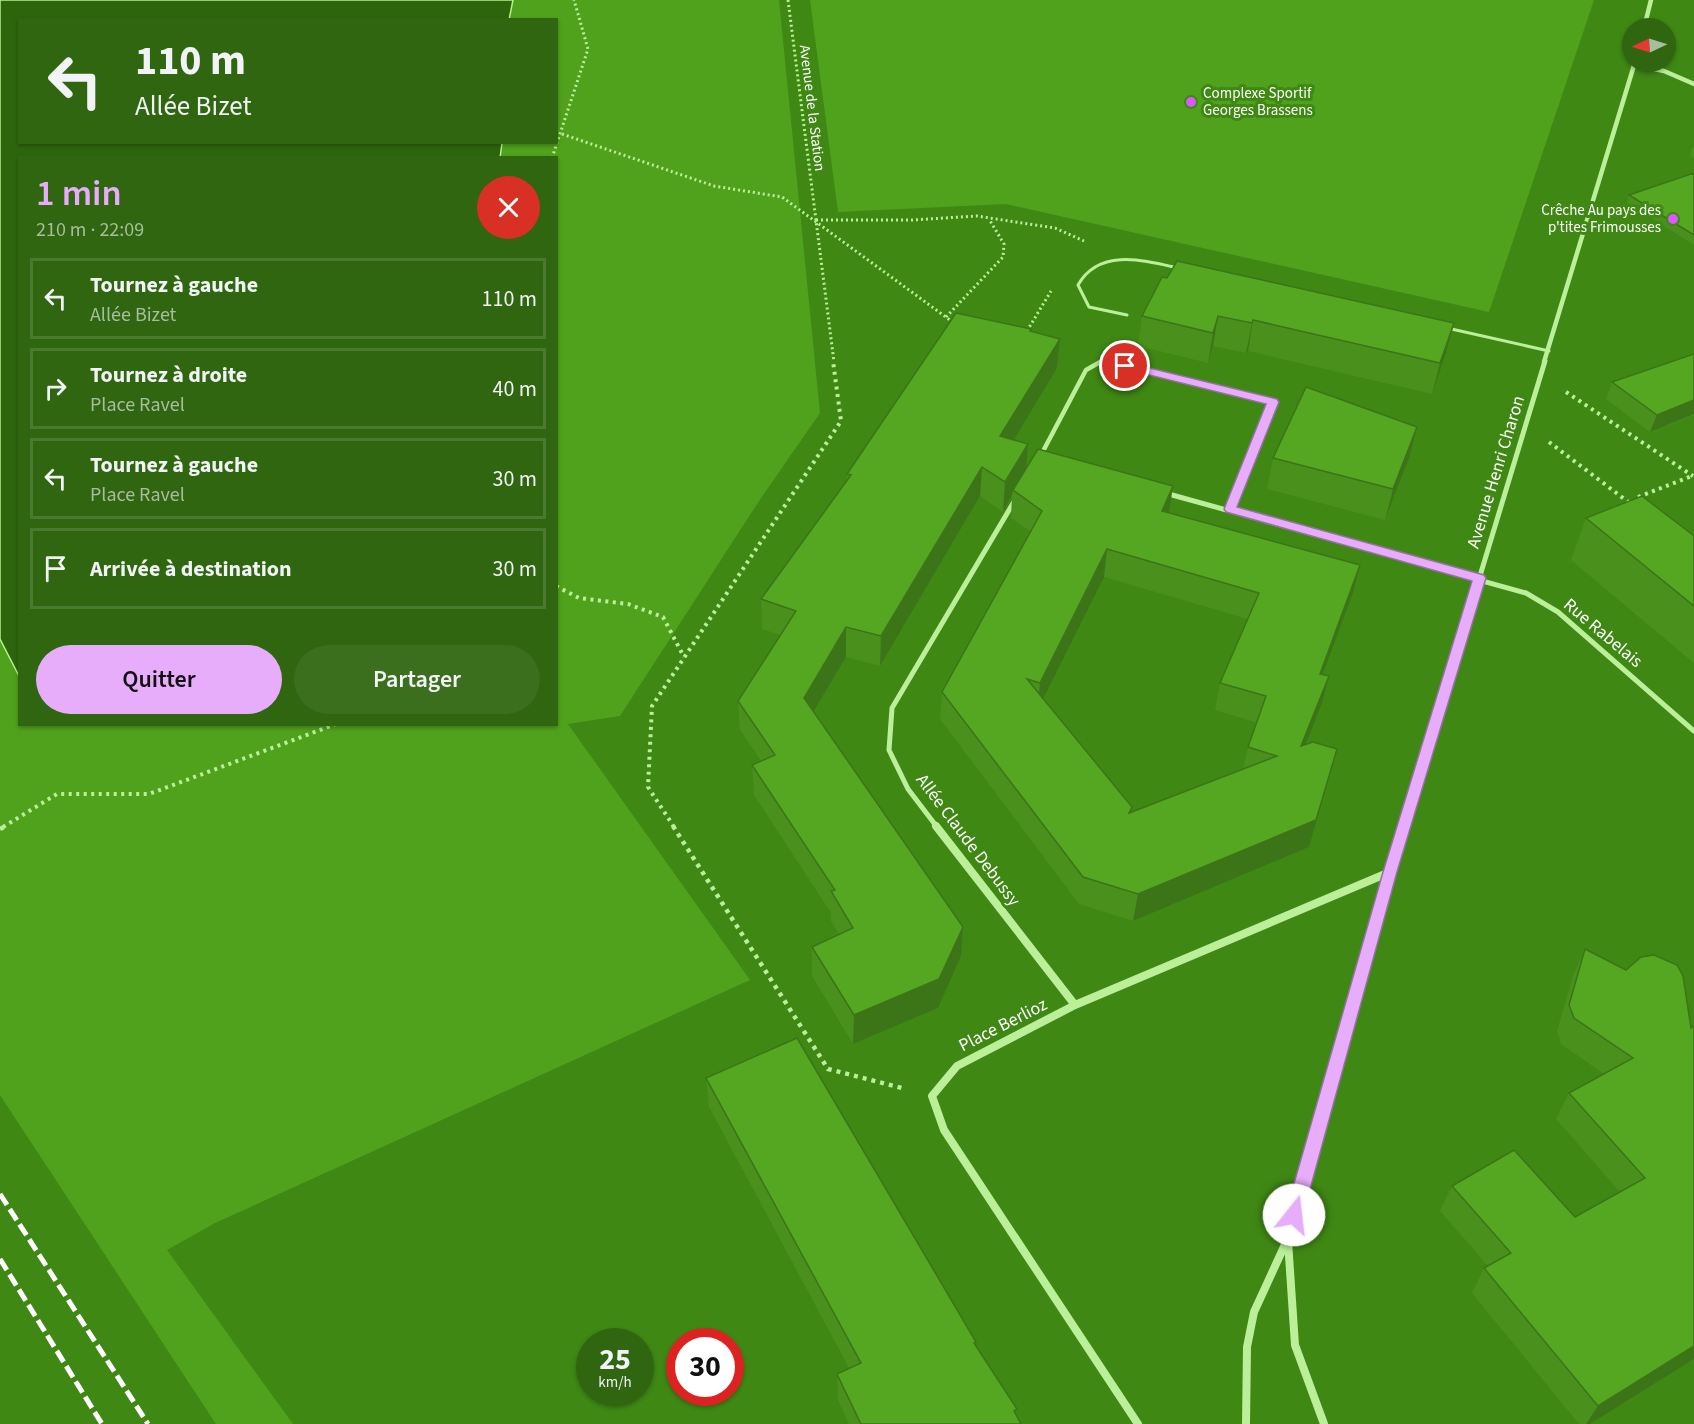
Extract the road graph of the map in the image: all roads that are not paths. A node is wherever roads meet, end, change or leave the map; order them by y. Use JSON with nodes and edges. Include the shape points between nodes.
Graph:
{"nodes":[{"id":1,"x":1651,"y":0,"type":"edge"},
{"id":2,"x":1646,"y":18,"type":"edge"},
{"id":3,"x":1631,"y":72,"type":"edge"},
{"id":4,"x":1666,"y":72,"type":"edge"},
{"id":5,"x":1694,"y":84,"type":"edge"},
{"id":6,"x":1190,"y":270,"type":"edge"},
{"id":7,"x":1127,"y":315,"type":"dead end"},
{"id":8,"x":1443,"y":327,"type":"edge"},
{"id":9,"x":1549,"y":351,"type":"junction"},
{"id":10,"x":1038,"y":462,"type":"edge"},
{"id":11,"x":1162,"y":492,"type":"edge"},
{"id":12,"x":1019,"y":493,"type":"edge"},
{"id":13,"x":1230,"y":509,"type":"junction"},
{"id":14,"x":1479,"y":578,"type":"junction"},
{"id":15,"x":1694,"y":731,"type":"edge"},
{"id":16,"x":1390,"y":872,"type":"junction"},
{"id":17,"x":1075,"y":1005,"type":"junction"},
{"id":18,"x":1288,"y":1238,"type":"junction"},
{"id":19,"x":1138,"y":1424,"type":"edge"},
{"id":20,"x":1246,"y":1424,"type":"edge"},
{"id":21,"x":1324,"y":1424,"type":"edge"}],
"edges":[{"from":1,"to":2,"type":"street"},
{"from":3,"to":9,"type":"street","name":"Avenue Henri Charon"},
{"from":4,"to":5,"type":"street"},
{"from":6,"to":7,"type":"lane","via":[[1155,262],[1114,261],[1088,269],[1078,285],[1089,307]]},
{"from":8,"to":9,"type":"lane"},
{"from":9,"to":14,"type":"street","name":"Avenue Henri Charon"},
{"from":10,"to":13,"type":"lane","via":[[1086,370],[1103,360],[1273,402]]},
{"from":11,"to":13,"type":"street","name":"Rue Rabelais"},
{"from":12,"to":17,"type":"street","name":"Allée Claude Debussy","via":[[892,708],[889,750],[908,789]]},
{"from":13,"to":14,"type":"street","name":"Rue Rabelais"},
{"from":14,"to":15,"type":"street","name":"Rue Rabelais","via":[[1526,593],[1558,612]]},
{"from":14,"to":16,"type":"street","name":"Avenue Henri Charon"},
{"from":16,"to":17,"type":"street","name":"Place Berlioz"},
{"from":16,"to":18,"type":"street","name":"Avenue Henri Charon"},
{"from":17,"to":19,"type":"street","name":"Place Berlioz","via":[[957,1066],[933,1096],[944,1130]]},
{"from":18,"to":20,"type":"street","name":"Avenue Henri Charon","via":[[1254,1312],[1246,1347]]},
{"from":18,"to":21,"type":"street","name":"Avenue Henri Charon","via":[[1295,1345]]}]}
